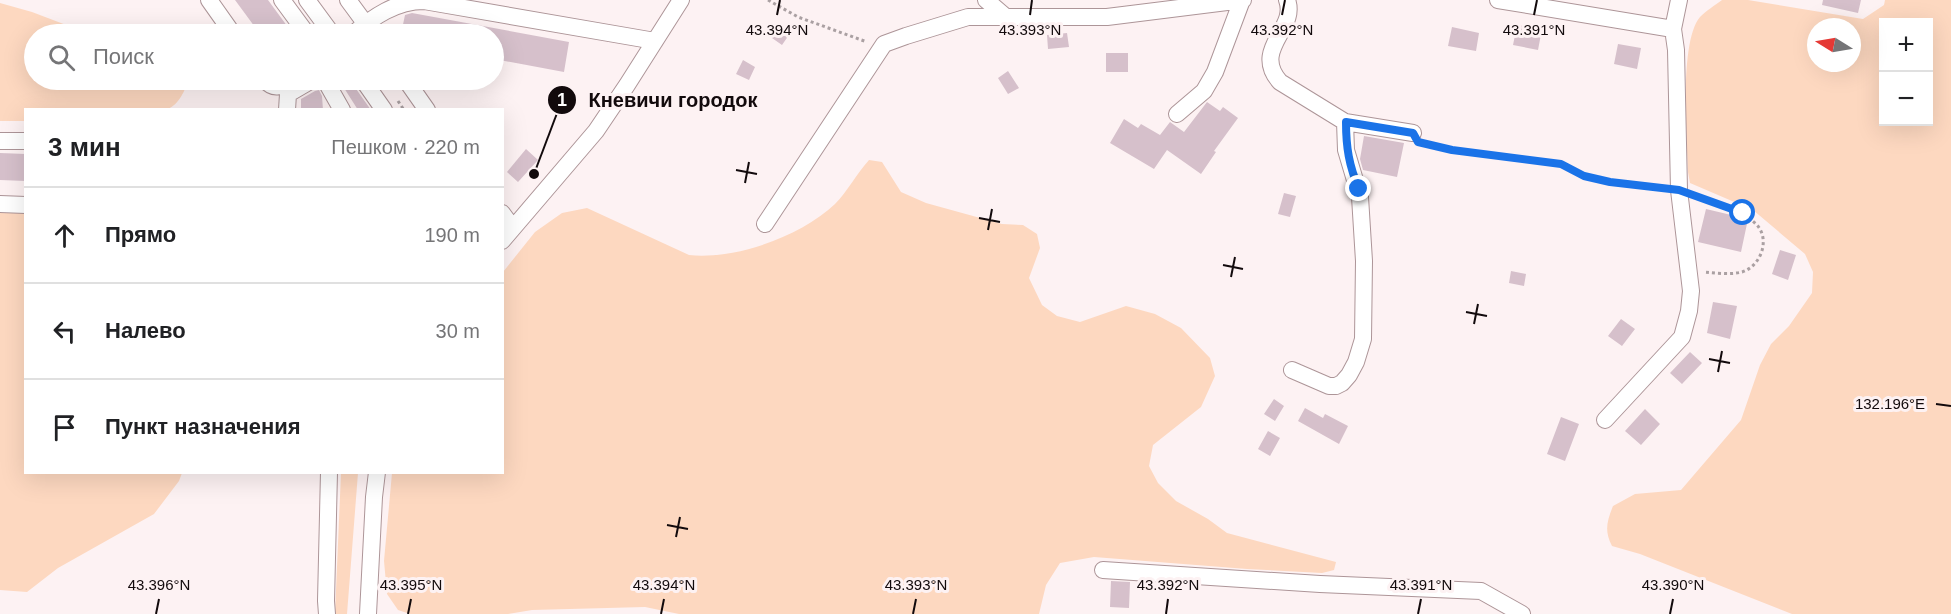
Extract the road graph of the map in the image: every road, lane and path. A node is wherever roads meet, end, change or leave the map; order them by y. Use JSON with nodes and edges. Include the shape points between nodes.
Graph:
{"nodes":[{"id":1,"x":209,"y":0,"type":"edge"},
{"id":2,"x":282,"y":0,"type":"edge"},
{"id":3,"x":307,"y":0,"type":"edge"},
{"id":4,"x":348,"y":0,"type":"edge"},
{"id":5,"x":681,"y":0,"type":"edge"},
{"id":6,"x":768,"y":0,"type":"edge"},
{"id":7,"x":986,"y":0,"type":"edge"},
{"id":8,"x":1243,"y":0,"type":"edge"},
{"id":9,"x":1287,"y":0,"type":"edge"},
{"id":10,"x":1498,"y":0,"type":"edge"},
{"id":11,"x":1679,"y":0,"type":"edge"},
{"id":12,"x":424,"y":1,"type":"edge"},
{"id":13,"x":1006,"y":17,"type":"junction"},
{"id":14,"x":226,"y":24,"type":"edge"},
{"id":15,"x":300,"y":24,"type":"edge"},
{"id":16,"x":325,"y":24,"type":"edge"},
{"id":17,"x":360,"y":24,"type":"edge"},
{"id":18,"x":373,"y":24,"type":"edge"},
{"id":19,"x":1673,"y":29,"type":"junction"},
{"id":20,"x":655,"y":41,"type":"junction"},
{"id":21,"x":884,"y":44,"type":"junction"},
{"id":22,"x":295,"y":90,"type":"edge"},
{"id":23,"x":331,"y":90,"type":"edge"},
{"id":24,"x":370,"y":90,"type":"edge"},
{"id":25,"x":413,"y":90,"type":"edge"},
{"id":26,"x":287,"y":108,"type":"edge"},
{"id":27,"x":341,"y":108,"type":"edge"},
{"id":28,"x":383,"y":108,"type":"edge"},
{"id":29,"x":427,"y":108,"type":"edge"},
{"id":30,"x":1177,"y":114,"type":"dead end"},
{"id":31,"x":1346,"y":122,"type":"junction"},
{"id":32,"x":1413,"y":133,"type":"joint"},
{"id":33,"x":0,"y":141,"type":"edge"},
{"id":34,"x":24,"y":141,"type":"edge"},
{"id":35,"x":1679,"y":190,"type":"junction"},
{"id":36,"x":0,"y":204,"type":"edge"},
{"id":37,"x":24,"y":205,"type":"edge"},
{"id":38,"x":765,"y":224,"type":"dead end"},
{"id":39,"x":508,"y":234,"type":"edge"},
{"id":40,"x":1689,"y":272,"type":"junction"},
{"id":41,"x":1292,"y":370,"type":"dead end"},
{"id":42,"x":1605,"y":420,"type":"dead end"},
{"id":43,"x":329,"y":474,"type":"edge"},
{"id":44,"x":377,"y":474,"type":"edge"},
{"id":45,"x":1103,"y":570,"type":"dead end"},
{"id":46,"x":327,"y":614,"type":"edge"},
{"id":47,"x":368,"y":614,"type":"edge"},
{"id":48,"x":1522,"y":614,"type":"edge"}],
"edges":[{"from":1,"to":14,"type":"street"},
{"from":2,"to":15,"type":"street"},
{"from":3,"to":16,"type":"street"},
{"from":4,"to":17,"type":"street"},
{"from":5,"to":20,"type":"street"},
{"from":6,"to":21,"type":"path","via":[[843,35]]},
{"from":7,"to":13,"type":"street"},
{"from":8,"to":13,"type":"street","via":[[1107,17]]},
{"from":8,"to":30,"type":"street","via":[[1215,72],[1204,91]]},
{"from":9,"to":31,"type":"street","via":[[1289,11],[1269,63],[1273,73]]},
{"from":10,"to":19,"type":"street"},
{"from":11,"to":19,"type":"street"},
{"from":12,"to":18,"type":"street","via":[[397,4]]},
{"from":12,"to":20,"type":"street"},
{"from":13,"to":21,"type":"street","via":[[968,17]]},
{"from":19,"to":35,"type":"street"},
{"from":20,"to":39,"type":"street","via":[[596,130]]},
{"from":21,"to":38,"type":"street"},
{"from":22,"to":26,"type":"street","via":[[288,94]]},
{"from":23,"to":27,"type":"street"},
{"from":24,"to":28,"type":"street"},
{"from":25,"to":29,"type":"street"},
{"from":31,"to":32,"type":"street"},
{"from":31,"to":41,"type":"street","via":[[1346,150],[1360,197],[1363,339],[1349,375],[1336,386]]},
{"from":32,"to":35,"type":"path","via":[[1418,142],[1452,150],[1561,164],[1584,176],[1610,182]]},
{"from":33,"to":34,"type":"street"},
{"from":35,"to":40,"type":"street"},
{"from":35,"to":40,"type":"path","via":[[1743,213],[1763,234],[1764,246],[1756,262],[1743,272]]},
{"from":36,"to":37,"type":"street"},
{"from":40,"to":42,"type":"street","via":[[1689,311],[1682,337]]},
{"from":43,"to":46,"type":"street"},
{"from":44,"to":47,"type":"street"},
{"from":45,"to":48,"type":"street","via":[[1481,591]]}]}
